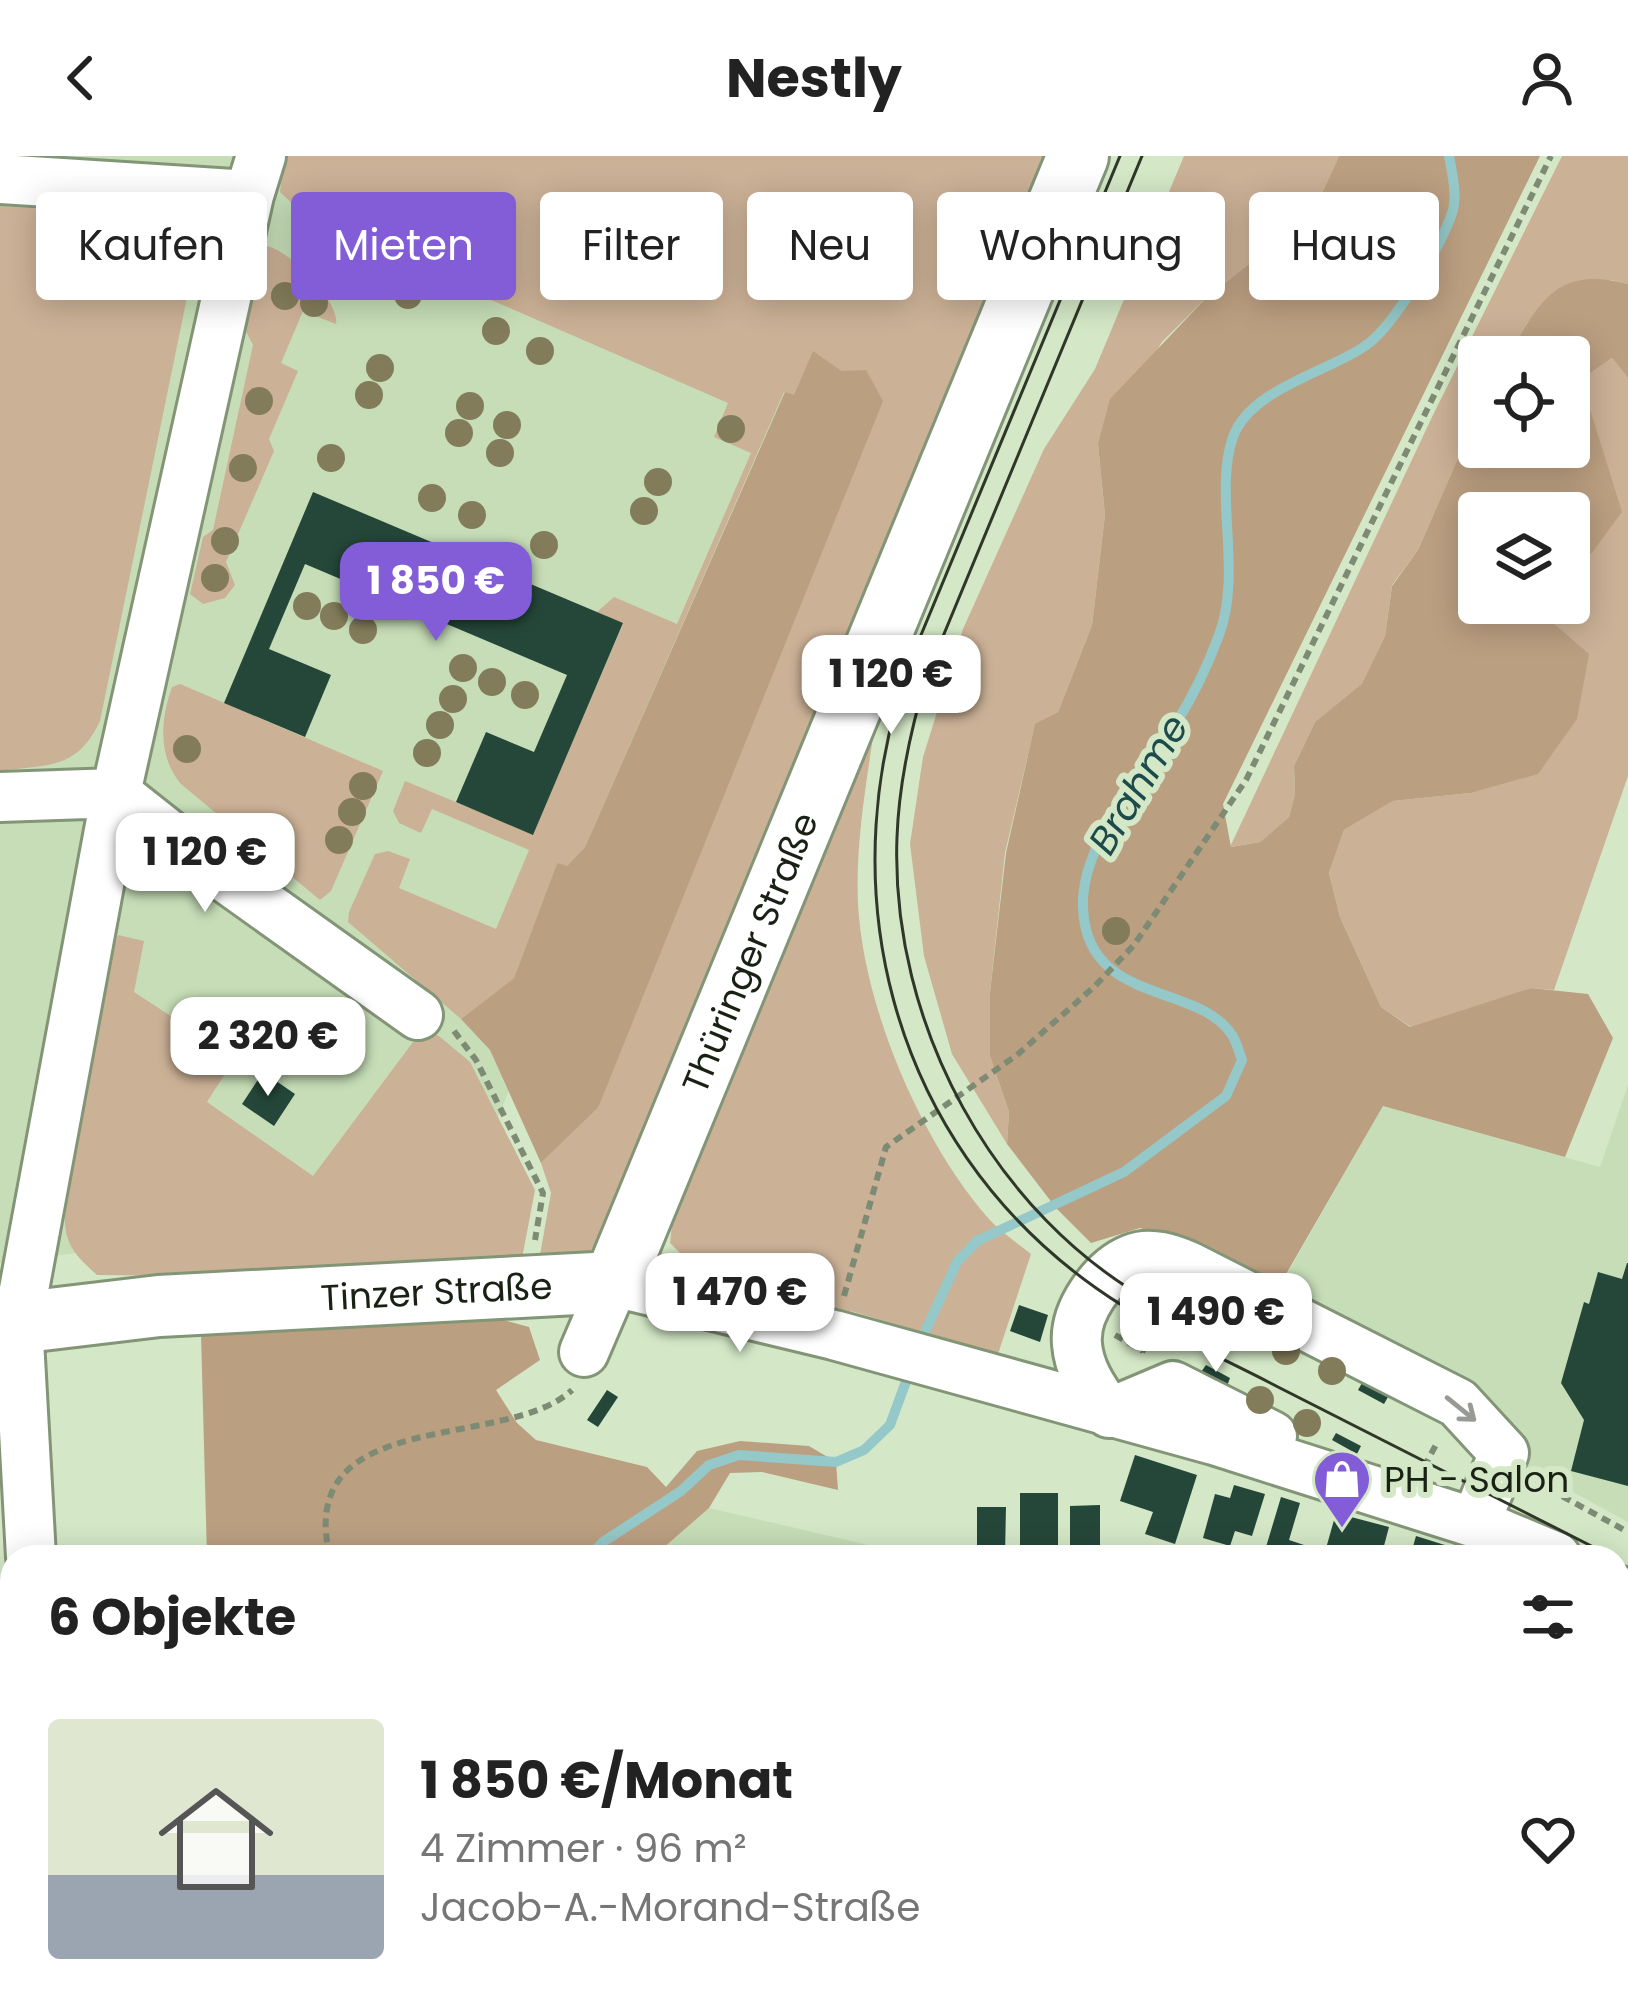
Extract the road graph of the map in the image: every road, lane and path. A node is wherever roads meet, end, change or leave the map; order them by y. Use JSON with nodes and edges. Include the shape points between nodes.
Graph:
{"nodes":[{"id":1,"x":1078,"y":156,"type":"edge"},
{"id":2,"x":1551,"y":156,"type":"edge"},
{"id":3,"x":255,"y":175,"type":"edge"},
{"id":4,"x":0,"y":179,"type":"edge"},
{"id":5,"x":116,"y":794,"type":"junction"},
{"id":6,"x":0,"y":797,"type":"edge"},
{"id":7,"x":418,"y":1015,"type":"joint"},
{"id":8,"x":1188,"y":1266,"type":"junction"},
{"id":9,"x":614,"y":1282,"type":"junction"},
{"id":10,"x":526,"y":1287,"type":"junction"},
{"id":11,"x":9,"y":1323,"type":"edge"},
{"id":12,"x":834,"y":1335,"type":"junction"},
{"id":13,"x":584,"y":1352,"type":"joint"},
{"id":14,"x":1458,"y":1403,"type":"junction"},
{"id":15,"x":1109,"y":1413,"type":"junction"},
{"id":16,"x":1504,"y":1453,"type":"junction"},
{"id":17,"x":1406,"y":1502,"type":"junction"},
{"id":18,"x":1475,"y":1523,"type":"junction"},
{"id":19,"x":1628,"y":1532,"type":"edge"},
{"id":20,"x":30,"y":1545,"type":"edge"},
{"id":21,"x":328,"y":1545,"type":"edge"},
{"id":22,"x":1524,"y":1545,"type":"edge"}],
"edges":[{"from":1,"to":9,"type":"main road","name":"Thüringer Straße"},
{"from":2,"to":12,"type":"path","via":[[1246,780],[1134,945],[1095,986],[1017,1055],[886,1147]]},
{"from":3,"to":4,"type":"street"},
{"from":3,"to":5,"type":"street"},
{"from":5,"to":6,"type":"street"},
{"from":5,"to":7,"type":"street"},
{"from":5,"to":11,"type":"street"},
{"from":7,"to":10,"type":"path","via":[[453,1030],[476,1060],[543,1192]]},
{"from":8,"to":14,"type":"street"},
{"from":8,"to":15,"type":"path"},
{"from":8,"to":15,"type":"street","via":[[1135,1257],[1109,1274],[1081,1316],[1076,1341],[1084,1376]]},
{"from":9,"to":10,"type":"main road","name":"Tinzer Straße"},
{"from":9,"to":12,"type":"street","name":"Tinzer Straße"},
{"from":9,"to":13,"type":"street"},
{"from":10,"to":11,"type":"main road","name":"Tinzer Straße","via":[[159,1306]]},
{"from":11,"to":20,"type":"street"},
{"from":12,"to":15,"type":"street","name":"Tinzer Straße"},
{"from":13,"to":21,"type":"path","via":[[589,1372],[553,1406],[405,1439],[358,1463],[330,1497]]},
{"from":14,"to":16,"type":"street","one_way":true},
{"from":14,"to":17,"type":"path"},
{"from":15,"to":17,"type":"street","name":"Tinzer Straße"},
{"from":16,"to":18,"type":"street"},
{"from":16,"to":19,"type":"path","via":[[1529,1479]]},
{"from":17,"to":18,"type":"street","name":"Tinzer Straße"},
{"from":18,"to":22,"type":"street","name":"Tinzer Straße"}]}
